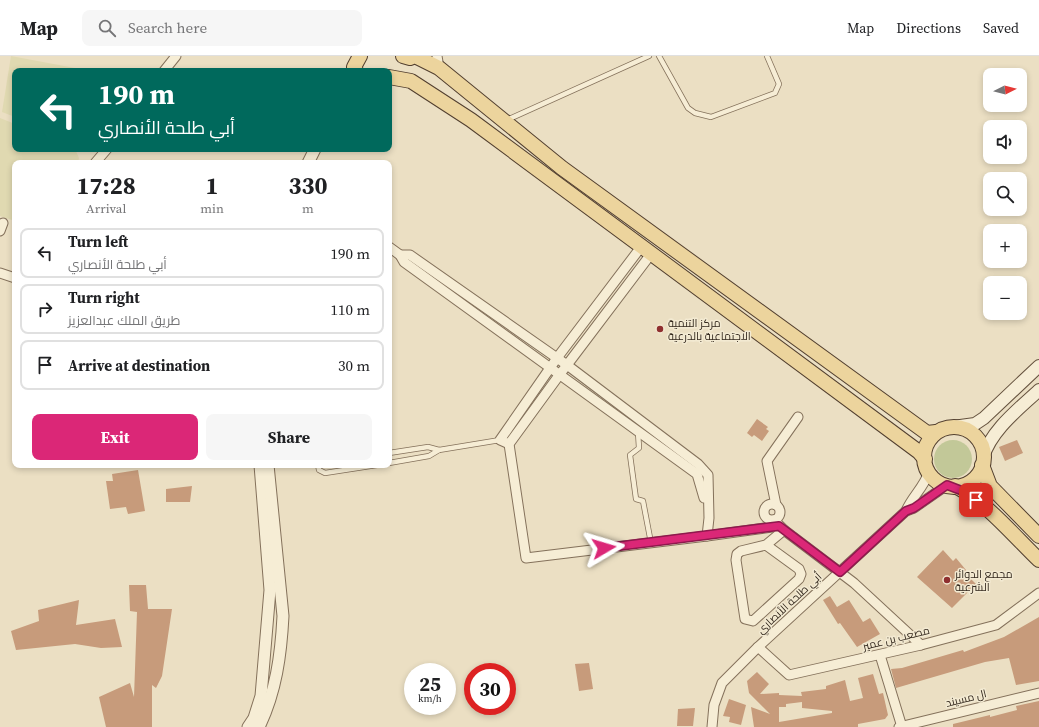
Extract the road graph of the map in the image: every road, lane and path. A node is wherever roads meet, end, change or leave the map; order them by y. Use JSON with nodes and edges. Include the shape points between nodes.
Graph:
{"nodes":[{"id":1,"x":176,"y":56,"type":"edge"},
{"id":2,"x":357,"y":56,"type":"edge"},
{"id":3,"x":360,"y":56,"type":"edge"},
{"id":4,"x":402,"y":56,"type":"edge"},
{"id":5,"x":415,"y":56,"type":"edge"},
{"id":6,"x":649,"y":56,"type":"edge"},
{"id":7,"x":658,"y":56,"type":"edge"},
{"id":8,"x":767,"y":56,"type":"edge"},
{"id":9,"x":438,"y":62,"type":"edge"},
{"id":10,"x":166,"y":68,"type":"edge"},
{"id":11,"x":354,"y":68,"type":"edge"},
{"id":12,"x":354,"y":68,"type":"edge"},
{"id":13,"x":392,"y":78,"type":"edge"},
{"id":14,"x":483,"y":103,"type":"junction"},
{"id":15,"x":471,"y":120,"type":"junction"},
{"id":16,"x":505,"y":121,"type":"junction"},
{"id":17,"x":104,"y":152,"type":"edge"},
{"id":18,"x":98,"y":160,"type":"edge"},
{"id":19,"x":562,"y":168,"type":"junction"},
{"id":20,"x":553,"y":181,"type":"junction"},
{"id":21,"x":392,"y":249,"type":"edge"},
{"id":22,"x":646,"y":250,"type":"junction"},
{"id":23,"x":400,"y":255,"type":"junction"},
{"id":24,"x":0,"y":273,"type":"edge"},
{"id":25,"x":12,"y":277,"type":"edge"},
{"id":26,"x":557,"y":358,"type":"junction"},
{"id":27,"x":567,"y":365,"type":"junction"},
{"id":28,"x":1039,"y":366,"type":"edge"},
{"id":29,"x":551,"y":367,"type":"junction"},
{"id":30,"x":560,"y":374,"type":"junction"},
{"id":31,"x":1039,"y":390,"type":"edge"},
{"id":32,"x":798,"y":418,"type":"dead end"},
{"id":33,"x":953,"y":427,"type":"junction"},
{"id":34,"x":638,"y":431,"type":"junction"},
{"id":35,"x":936,"y":432,"type":"junction"},
{"id":36,"x":505,"y":442,"type":"junction"},
{"id":37,"x":439,"y":450,"type":"junction"},
{"id":38,"x":392,"y":453,"type":"edge"},
{"id":39,"x":983,"y":461,"type":"junction"},
{"id":40,"x":392,"y":462,"type":"edge"},
{"id":41,"x":927,"y":465,"type":"junction"},
{"id":42,"x":260,"y":468,"type":"edge"},
{"id":43,"x":268,"y":468,"type":"edge"},
{"id":44,"x":319,"y":468,"type":"edge"},
{"id":45,"x":344,"y":468,"type":"edge"},
{"id":46,"x":951,"y":486,"type":"junction"},
{"id":47,"x":776,"y":505,"type":"junction"},
{"id":48,"x":906,"y":511,"type":"junction"},
{"id":49,"x":709,"y":518,"type":"junction"},
{"id":50,"x":779,"y":525,"type":"junction"},
{"id":51,"x":707,"y":536,"type":"junction"},
{"id":52,"x":1039,"y":536,"type":"edge"},
{"id":53,"x":650,"y":543,"type":"junction"},
{"id":54,"x":766,"y":545,"type":"junction"},
{"id":55,"x":1039,"y":560,"type":"edge"},
{"id":56,"x":840,"y":572,"type":"junction"},
{"id":57,"x":1039,"y":593,"type":"edge"},
{"id":58,"x":267,"y":632,"type":"junction"},
{"id":59,"x":282,"y":634,"type":"junction"},
{"id":60,"x":921,"y":645,"type":"junction"},
{"id":61,"x":758,"y":647,"type":"junction"},
{"id":62,"x":880,"y":655,"type":"junction"},
{"id":63,"x":1039,"y":693,"type":"edge"},
{"id":64,"x":248,"y":727,"type":"edge"},
{"id":65,"x":260,"y":727,"type":"edge"},
{"id":66,"x":712,"y":727,"type":"edge"},
{"id":67,"x":901,"y":727,"type":"edge"}],
"edges":[{"from":1,"to":10,"type":"street"},
{"from":2,"to":11,"type":"street"},
{"from":3,"to":12,"type":"main road"},
{"from":4,"to":5,"type":"main road"},
{"from":5,"to":9,"type":"main road"},
{"from":6,"to":16,"type":"lane"},
{"from":7,"to":8,"type":"lane","via":[[688,108],[695,113],[711,117],[775,94],[779,84]]},
{"from":9,"to":14,"type":"main road"},
{"from":13,"to":15,"type":"main road","via":[[411,81]]},
{"from":14,"to":15,"type":"main road"},
{"from":14,"to":16,"type":"main road"},
{"from":15,"to":20,"type":"main road"},
{"from":16,"to":19,"type":"main road"},
{"from":17,"to":18,"type":"street"},
{"from":19,"to":20,"type":"main road"},
{"from":19,"to":35,"type":"main road","via":[[927,434]]},
{"from":20,"to":22,"type":"main road"},
{"from":21,"to":23,"type":"street"},
{"from":22,"to":26,"type":"street"},
{"from":22,"to":27,"type":"street"},
{"from":22,"to":41,"type":"main road","via":[[919,452]]},
{"from":23,"to":26,"type":"street","via":[[410,255]]},
{"from":23,"to":29,"type":"street","via":[[404,262]]},
{"from":24,"to":25,"type":"street"},
{"from":26,"to":27,"type":"street"},
{"from":26,"to":29,"type":"street"},
{"from":27,"to":30,"type":"street"},
{"from":27,"to":49,"type":"street","via":[[698,464],[708,475]]},
{"from":28,"to":33,"type":"main road","via":[[984,418],[975,424]]},
{"from":29,"to":30,"type":"street"},
{"from":29,"to":36,"type":"street"},
{"from":30,"to":34,"type":"street"},
{"from":30,"to":36,"type":"street"},
{"from":31,"to":39,"type":"main road","via":[[998,430],[987,446]]},
{"from":32,"to":47,"type":"street","via":[[767,461]]},
{"from":33,"to":35,"type":"main road"},
{"from":33,"to":39,"type":"main road","via":[[963,428],[974,436],[982,447]]},
{"from":34,"to":49,"type":"street","via":[[697,474]]},
{"from":34,"to":53,"type":"lane","via":[[639,448],[630,455],[636,499],[643,501]]},
{"from":35,"to":41,"type":"main road","via":[[926,447]]},
{"from":36,"to":37,"type":"lane"},
{"from":36,"to":53,"type":"street","via":[[526,558]]},
{"from":37,"to":38,"type":"lane","via":[[428,447]]},
{"from":37,"to":40,"type":"lane","via":[[429,456]]},
{"from":39,"to":46,"type":"main road","via":[[978,474],[972,480],[964,485]]},
{"from":39,"to":52,"type":"main road","via":[[990,486]]},
{"from":41,"to":46,"type":"main road","via":[[935,480]]},
{"from":41,"to":48,"type":"street","name":"أبي طلحة الأنصاري","via":[[926,482]]},
{"from":42,"to":58,"type":"street","via":[[270,590]]},
{"from":43,"to":59,"type":"street"},
{"from":44,"to":45,"type":"lane","via":[[325,474]]},
{"from":46,"to":48,"type":"street","name":"أبي طلحة الأنصاري"},
{"from":46,"to":55,"type":"main road","via":[[965,492]]},
{"from":47,"to":50,"type":"street","via":[[780,514]]},
{"from":47,"to":50,"type":"street","via":[[768,504],[764,511],[767,518]]},
{"from":48,"to":56,"type":"street","name":"أبي طلحة الأنصاري"},
{"from":49,"to":51,"type":"street"},
{"from":50,"to":51,"type":"street"},
{"from":50,"to":54,"type":"street"},
{"from":50,"to":56,"type":"street"},
{"from":51,"to":53,"type":"street"},
{"from":54,"to":54,"type":"street","via":[[737,554],[745,619],[749,622],[799,579],[801,574],[799,569]]},
{"from":56,"to":60,"type":"street"},
{"from":56,"to":61,"type":"street","name":"أبي طلحة الأنصاري"},
{"from":57,"to":60,"type":"street","name":"مصعب بن عمير","via":[[996,625]]},
{"from":58,"to":59,"type":"street","via":[[270,643],[274,645],[278,644]]},
{"from":58,"to":64,"type":"street","via":[[261,696]]},
{"from":59,"to":65,"type":"street","via":[[270,704]]},
{"from":60,"to":62,"type":"street","name":"مصعب بن عمير"},
{"from":61,"to":62,"type":"street","name":"مصعب بن عمير","via":[[789,675]]},
{"from":61,"to":66,"type":"street","name":"أبي طلحة الأنصاري","via":[[722,683],[714,705]]},
{"from":62,"to":67,"type":"street"},
{"from":63,"to":67,"type":"street","name":"ال مسيند"}]}
